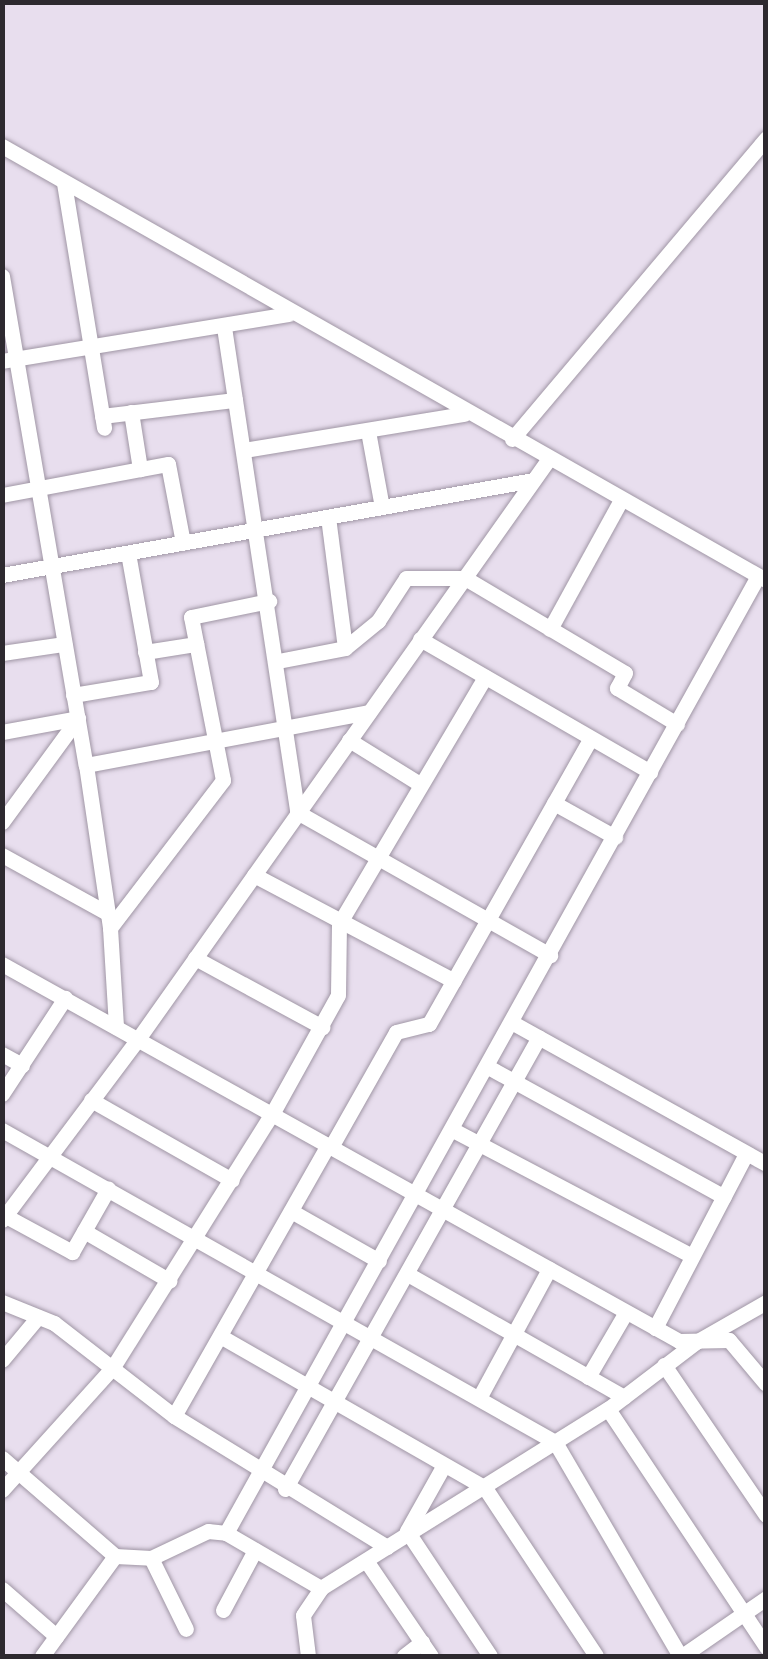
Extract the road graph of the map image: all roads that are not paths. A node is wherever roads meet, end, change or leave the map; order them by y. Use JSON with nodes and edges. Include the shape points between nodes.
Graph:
{"nodes":[{"id":1,"x":766,"y":138,"type":"edge"},
{"id":2,"x":2,"y":146,"type":"edge"},
{"id":3,"x":64,"y":183,"type":"junction"},
{"id":4,"x":2,"y":276,"type":"edge"},
{"id":5,"x":288,"y":314,"type":"junction"},
{"id":6,"x":224,"y":327,"type":"junction"},
{"id":7,"x":90,"y":345,"type":"junction"},
{"id":8,"x":9,"y":360,"type":"edge"},
{"id":9,"x":236,"y":400,"type":"junction"},
{"id":10,"x":131,"y":412,"type":"junction"},
{"id":11,"x":464,"y":414,"type":"junction"},
{"id":12,"x":368,"y":431,"type":"junction"},
{"id":13,"x":512,"y":439,"type":"junction"},
{"id":14,"x":244,"y":450,"type":"junction"},
{"id":15,"x":548,"y":460,"type":"junction"},
{"id":16,"x":140,"y":468,"type":"junction"},
{"id":17,"x":533,"y":480,"type":"junction"},
{"id":18,"x":38,"y":489,"type":"junction"},
{"id":19,"x":2,"y":495,"type":"edge"},
{"id":20,"x":621,"y":500,"type":"junction"},
{"id":21,"x":382,"y":507,"type":"junction"},
{"id":22,"x":328,"y":517,"type":"junction"},
{"id":23,"x":257,"y":530,"type":"junction"},
{"id":24,"x":183,"y":543,"type":"junction"},
{"id":25,"x":128,"y":553,"type":"junction"},
{"id":26,"x":52,"y":566,"type":"junction"},
{"id":27,"x":2,"y":575,"type":"edge"},
{"id":28,"x":465,"y":578,"type":"junction"},
{"id":29,"x":762,"y":578,"type":"edge"},
{"id":30,"x":268,"y":602,"type":"junction"},
{"id":31,"x":550,"y":629,"type":"junction"},
{"id":32,"x":420,"y":640,"type":"junction"},
{"id":33,"x":64,"y":644,"type":"junction"},
{"id":34,"x":196,"y":644,"type":"junction"},
{"id":35,"x":345,"y":648,"type":"junction"},
{"id":36,"x":145,"y":652,"type":"junction"},
{"id":37,"x":2,"y":653,"type":"edge"},
{"id":38,"x":278,"y":661,"type":"junction"},
{"id":39,"x":485,"y":677,"type":"junction"},
{"id":40,"x":73,"y":695,"type":"junction"},
{"id":41,"x":369,"y":712,"type":"junction"},
{"id":42,"x":78,"y":718,"type":"junction"},
{"id":43,"x":677,"y":724,"type":"junction"},
{"id":44,"x":290,"y":730,"type":"junction"},
{"id":45,"x":2,"y":732,"type":"edge"},
{"id":46,"x":590,"y":739,"type":"junction"},
{"id":47,"x":349,"y":740,"type":"junction"},
{"id":48,"x":215,"y":742,"type":"junction"},
{"id":49,"x":86,"y":765,"type":"junction"},
{"id":50,"x":650,"y":772,"type":"junction"},
{"id":51,"x":420,"y":784,"type":"junction"},
{"id":52,"x":554,"y":803,"type":"junction"},
{"id":53,"x":297,"y":812,"type":"junction"},
{"id":54,"x":2,"y":822,"type":"edge"},
{"id":55,"x":615,"y":838,"type":"junction"},
{"id":56,"x":2,"y":855,"type":"edge"},
{"id":57,"x":378,"y":858,"type":"junction"},
{"id":58,"x":254,"y":875,"type":"junction"},
{"id":59,"x":103,"y":911,"type":"junction"},
{"id":60,"x":488,"y":921,"type":"junction"},
{"id":61,"x":115,"y":924,"type":"junction"},
{"id":62,"x":339,"y":924,"type":"junction"},
{"id":63,"x":550,"y":955,"type":"junction"},
{"id":64,"x":195,"y":958,"type":"junction"},
{"id":65,"x":2,"y":964,"type":"edge"},
{"id":66,"x":454,"y":981,"type":"junction"},
{"id":67,"x":64,"y":998,"type":"junction"},
{"id":68,"x":513,"y":1022,"type":"junction"},
{"id":69,"x":116,"y":1027,"type":"junction"},
{"id":70,"x":322,"y":1028,"type":"junction"},
{"id":71,"x":540,"y":1037,"type":"junction"},
{"id":72,"x":138,"y":1039,"type":"junction"},
{"id":73,"x":2,"y":1054,"type":"edge"},
{"id":74,"x":22,"y":1064,"type":"junction"},
{"id":75,"x":488,"y":1067,"type":"junction"},
{"id":76,"x":515,"y":1082,"type":"junction"},
{"id":77,"x":2,"y":1094,"type":"edge"},
{"id":78,"x":90,"y":1100,"type":"junction"},
{"id":79,"x":272,"y":1114,"type":"junction"},
{"id":80,"x":2,"y":1130,"type":"edge"},
{"id":81,"x":453,"y":1130,"type":"junction"},
{"id":82,"x":482,"y":1144,"type":"junction"},
{"id":83,"x":330,"y":1146,"type":"junction"},
{"id":84,"x":746,"y":1154,"type":"junction"},
{"id":85,"x":50,"y":1155,"type":"junction"},
{"id":86,"x":766,"y":1164,"type":"edge"},
{"id":87,"x":232,"y":1180,"type":"junction"},
{"id":88,"x":108,"y":1189,"type":"junction"},
{"id":89,"x":416,"y":1195,"type":"junction"},
{"id":90,"x":724,"y":1197,"type":"junction"},
{"id":91,"x":291,"y":1211,"type":"junction"},
{"id":92,"x":446,"y":1211,"type":"junction"},
{"id":93,"x":4,"y":1216,"type":"edge"},
{"id":94,"x":84,"y":1232,"type":"junction"},
{"id":95,"x":197,"y":1240,"type":"junction"},
{"id":96,"x":692,"y":1256,"type":"junction"},
{"id":97,"x":379,"y":1261,"type":"junction"},
{"id":98,"x":549,"y":1268,"type":"junction"},
{"id":99,"x":256,"y":1271,"type":"junction"},
{"id":100,"x":411,"y":1276,"type":"junction"},
{"id":101,"x":170,"y":1281,"type":"junction"},
{"id":102,"x":2,"y":1302,"type":"edge"},
{"id":103,"x":766,"y":1302,"type":"edge"},
{"id":104,"x":626,"y":1312,"type":"junction"},
{"id":105,"x":38,"y":1317,"type":"junction"},
{"id":106,"x":346,"y":1320,"type":"junction"},
{"id":107,"x":654,"y":1328,"type":"junction"},
{"id":108,"x":512,"y":1334,"type":"junction"},
{"id":109,"x":220,"y":1336,"type":"junction"},
{"id":110,"x":374,"y":1338,"type":"junction"},
{"id":111,"x":696,"y":1342,"type":"junction"},
{"id":112,"x":2,"y":1360,"type":"edge"},
{"id":113,"x":664,"y":1364,"type":"junction"},
{"id":114,"x":113,"y":1367,"type":"junction"},
{"id":115,"x":588,"y":1377,"type":"junction"},
{"id":116,"x":766,"y":1384,"type":"edge"},
{"id":117,"x":308,"y":1386,"type":"junction"},
{"id":118,"x":624,"y":1397,"type":"junction"},
{"id":119,"x":479,"y":1398,"type":"junction"},
{"id":120,"x":336,"y":1402,"type":"junction"},
{"id":121,"x":608,"y":1410,"type":"junction"},
{"id":122,"x":174,"y":1416,"type":"junction"},
{"id":123,"x":556,"y":1442,"type":"junction"},
{"id":124,"x":2,"y":1458,"type":"edge"},
{"id":125,"x":444,"y":1465,"type":"junction"},
{"id":126,"x":19,"y":1472,"type":"junction"},
{"id":127,"x":259,"y":1473,"type":"junction"},
{"id":128,"x":485,"y":1488,"type":"junction"},
{"id":129,"x":285,"y":1489,"type":"junction"},
{"id":130,"x":2,"y":1490,"type":"edge"},
{"id":131,"x":766,"y":1515,"type":"edge"},
{"id":132,"x":408,"y":1531,"type":"junction"},
{"id":133,"x":226,"y":1532,"type":"junction"},
{"id":134,"x":387,"y":1547,"type":"junction"},
{"id":135,"x":255,"y":1550,"type":"junction"},
{"id":136,"x":115,"y":1556,"type":"junction"},
{"id":137,"x":150,"y":1558,"type":"junction"},
{"id":138,"x":367,"y":1562,"type":"junction"},
{"id":139,"x":320,"y":1588,"type":"junction"},
{"id":140,"x":2,"y":1589,"type":"edge"},
{"id":141,"x":766,"y":1598,"type":"edge"},
{"id":142,"x":223,"y":1610,"type":"dead end"},
{"id":143,"x":744,"y":1614,"type":"junction"},
{"id":144,"x":186,"y":1628,"type":"dead end"},
{"id":145,"x":56,"y":1636,"type":"junction"},
{"id":146,"x":422,"y":1642,"type":"junction"},
{"id":147,"x":766,"y":1647,"type":"edge"},
{"id":148,"x":42,"y":1656,"type":"edge"},
{"id":149,"x":308,"y":1656,"type":"edge"},
{"id":150,"x":404,"y":1656,"type":"edge"},
{"id":151,"x":432,"y":1656,"type":"edge"},
{"id":152,"x":490,"y":1656,"type":"edge"},
{"id":153,"x":596,"y":1656,"type":"edge"},
{"id":154,"x":681,"y":1656,"type":"edge"}],
"edges":[{"from":1,"to":13,"type":"street"},
{"from":2,"to":3,"type":"street"},
{"from":3,"to":5,"type":"street"},
{"from":3,"to":7,"type":"street"},
{"from":4,"to":8,"type":"street"},
{"from":5,"to":6,"type":"street"},
{"from":5,"to":11,"type":"street"},
{"from":6,"to":7,"type":"street"},
{"from":6,"to":9,"type":"street"},
{"from":7,"to":8,"type":"street"},
{"from":7,"to":10,"type":"street","via":[[103,422]]},
{"from":8,"to":18,"type":"street"},
{"from":9,"to":10,"type":"street"},
{"from":9,"to":14,"type":"street"},
{"from":10,"to":16,"type":"street"},
{"from":11,"to":12,"type":"street"},
{"from":11,"to":13,"type":"street"},
{"from":12,"to":14,"type":"street"},
{"from":12,"to":21,"type":"street"},
{"from":13,"to":15,"type":"street"},
{"from":14,"to":23,"type":"street"},
{"from":15,"to":17,"type":"street"},
{"from":15,"to":20,"type":"street"},
{"from":16,"to":18,"type":"street"},
{"from":16,"to":24,"type":"street","via":[[168,464]]},
{"from":17,"to":21,"type":"street"},
{"from":17,"to":28,"type":"street"},
{"from":18,"to":19,"type":"street"},
{"from":18,"to":26,"type":"street"},
{"from":20,"to":29,"type":"street"},
{"from":20,"to":31,"type":"street"},
{"from":21,"to":22,"type":"street"},
{"from":22,"to":23,"type":"street"},
{"from":22,"to":35,"type":"street"},
{"from":23,"to":24,"type":"street"},
{"from":23,"to":30,"type":"street"},
{"from":24,"to":25,"type":"street"},
{"from":25,"to":26,"type":"street"},
{"from":25,"to":36,"type":"street"},
{"from":26,"to":27,"type":"street"},
{"from":26,"to":33,"type":"street"},
{"from":28,"to":31,"type":"street"},
{"from":28,"to":32,"type":"street"},
{"from":28,"to":35,"type":"street","via":[[406,578],[378,621]]},
{"from":29,"to":43,"type":"street"},
{"from":30,"to":34,"type":"street","via":[[191,617]]},
{"from":30,"to":38,"type":"street"},
{"from":31,"to":43,"type":"street","via":[[625,674],[616,688]]},
{"from":32,"to":39,"type":"street"},
{"from":32,"to":41,"type":"street"},
{"from":33,"to":37,"type":"street"},
{"from":33,"to":40,"type":"street"},
{"from":34,"to":36,"type":"street"},
{"from":34,"to":48,"type":"street"},
{"from":35,"to":38,"type":"street"},
{"from":36,"to":40,"type":"street","via":[[151,682]]},
{"from":38,"to":44,"type":"street"},
{"from":39,"to":46,"type":"street"},
{"from":39,"to":51,"type":"street"},
{"from":40,"to":42,"type":"street"},
{"from":41,"to":44,"type":"street"},
{"from":41,"to":47,"type":"street"},
{"from":42,"to":45,"type":"street"},
{"from":42,"to":49,"type":"street"},
{"from":42,"to":54,"type":"street"},
{"from":43,"to":50,"type":"street"},
{"from":44,"to":48,"type":"street"},
{"from":44,"to":53,"type":"street"},
{"from":46,"to":50,"type":"street"},
{"from":46,"to":52,"type":"street"},
{"from":47,"to":51,"type":"street"},
{"from":47,"to":53,"type":"street"},
{"from":48,"to":49,"type":"street"},
{"from":48,"to":61,"type":"street","via":[[223,780]]},
{"from":49,"to":59,"type":"street"},
{"from":50,"to":55,"type":"street"},
{"from":51,"to":57,"type":"street"},
{"from":52,"to":55,"type":"street"},
{"from":52,"to":60,"type":"street"},
{"from":53,"to":57,"type":"street"},
{"from":53,"to":58,"type":"street"},
{"from":55,"to":63,"type":"street"},
{"from":56,"to":59,"type":"street"},
{"from":57,"to":60,"type":"street"},
{"from":57,"to":62,"type":"street"},
{"from":58,"to":62,"type":"street"},
{"from":58,"to":64,"type":"street"},
{"from":59,"to":61,"type":"street"},
{"from":60,"to":63,"type":"street"},
{"from":60,"to":66,"type":"street"},
{"from":61,"to":69,"type":"street"},
{"from":62,"to":66,"type":"street"},
{"from":62,"to":70,"type":"street","via":[[338,995]]},
{"from":63,"to":68,"type":"street"},
{"from":64,"to":70,"type":"street"},
{"from":64,"to":72,"type":"street"},
{"from":65,"to":67,"type":"street"},
{"from":66,"to":83,"type":"street","via":[[429,1024],[396,1032]]},
{"from":67,"to":69,"type":"street"},
{"from":67,"to":74,"type":"street"},
{"from":68,"to":71,"type":"street"},
{"from":68,"to":75,"type":"street"},
{"from":69,"to":72,"type":"street"},
{"from":70,"to":79,"type":"street"},
{"from":71,"to":76,"type":"street"},
{"from":71,"to":84,"type":"street"},
{"from":72,"to":78,"type":"street"},
{"from":72,"to":79,"type":"street"},
{"from":73,"to":74,"type":"street"},
{"from":74,"to":77,"type":"street"},
{"from":75,"to":76,"type":"street"},
{"from":75,"to":81,"type":"street"},
{"from":76,"to":82,"type":"street"},
{"from":76,"to":90,"type":"street"},
{"from":78,"to":85,"type":"street"},
{"from":78,"to":87,"type":"street"},
{"from":79,"to":83,"type":"street"},
{"from":79,"to":87,"type":"street"},
{"from":80,"to":85,"type":"street"},
{"from":81,"to":82,"type":"street"},
{"from":81,"to":89,"type":"street"},
{"from":82,"to":92,"type":"street"},
{"from":82,"to":96,"type":"street"},
{"from":83,"to":89,"type":"street"},
{"from":83,"to":91,"type":"street"},
{"from":84,"to":86,"type":"street"},
{"from":84,"to":90,"type":"street"},
{"from":85,"to":88,"type":"street"},
{"from":85,"to":93,"type":"street"},
{"from":87,"to":95,"type":"street"},
{"from":88,"to":94,"type":"street"},
{"from":88,"to":95,"type":"street"},
{"from":89,"to":92,"type":"street"},
{"from":89,"to":97,"type":"street"},
{"from":90,"to":96,"type":"street"},
{"from":91,"to":97,"type":"street"},
{"from":91,"to":99,"type":"street"},
{"from":92,"to":98,"type":"street"},
{"from":92,"to":100,"type":"street"},
{"from":93,"to":94,"type":"street","via":[[72,1252]]},
{"from":94,"to":101,"type":"street"},
{"from":95,"to":99,"type":"street"},
{"from":95,"to":101,"type":"street"},
{"from":96,"to":107,"type":"street"},
{"from":97,"to":106,"type":"street"},
{"from":98,"to":104,"type":"street"},
{"from":98,"to":108,"type":"street"},
{"from":99,"to":106,"type":"street"},
{"from":99,"to":109,"type":"street"},
{"from":100,"to":108,"type":"street"},
{"from":100,"to":110,"type":"street"},
{"from":101,"to":114,"type":"street"},
{"from":102,"to":105,"type":"street"},
{"from":103,"to":111,"type":"street"},
{"from":104,"to":107,"type":"street"},
{"from":104,"to":115,"type":"street"},
{"from":105,"to":112,"type":"street"},
{"from":105,"to":114,"type":"street"},
{"from":106,"to":110,"type":"street"},
{"from":106,"to":117,"type":"street"},
{"from":107,"to":111,"type":"street"},
{"from":108,"to":115,"type":"street"},
{"from":108,"to":119,"type":"street"},
{"from":109,"to":117,"type":"street"},
{"from":109,"to":122,"type":"street"},
{"from":110,"to":119,"type":"street"},
{"from":110,"to":120,"type":"street"},
{"from":111,"to":113,"type":"street"},
{"from":111,"to":116,"type":"street","via":[[729,1340]]},
{"from":113,"to":118,"type":"street"},
{"from":113,"to":131,"type":"street"},
{"from":114,"to":122,"type":"street"},
{"from":114,"to":126,"type":"street"},
{"from":115,"to":118,"type":"street"},
{"from":117,"to":120,"type":"street"},
{"from":117,"to":127,"type":"street"},
{"from":118,"to":121,"type":"street"},
{"from":119,"to":123,"type":"street"},
{"from":120,"to":125,"type":"street"},
{"from":120,"to":129,"type":"street"},
{"from":121,"to":123,"type":"street"},
{"from":121,"to":143,"type":"street"},
{"from":122,"to":127,"type":"street"},
{"from":123,"to":128,"type":"street"},
{"from":123,"to":154,"type":"street"},
{"from":124,"to":126,"type":"street"},
{"from":125,"to":128,"type":"street"},
{"from":125,"to":132,"type":"street"},
{"from":126,"to":130,"type":"street"},
{"from":126,"to":136,"type":"street"},
{"from":127,"to":129,"type":"street"},
{"from":127,"to":133,"type":"street"},
{"from":128,"to":132,"type":"street"},
{"from":128,"to":153,"type":"street"},
{"from":129,"to":134,"type":"street"},
{"from":132,"to":134,"type":"street"},
{"from":132,"to":152,"type":"street"},
{"from":133,"to":135,"type":"street"},
{"from":133,"to":137,"type":"street","via":[[208,1531]]},
{"from":134,"to":138,"type":"street"},
{"from":135,"to":139,"type":"street"},
{"from":135,"to":142,"type":"street"},
{"from":136,"to":137,"type":"street"},
{"from":136,"to":145,"type":"street"},
{"from":137,"to":144,"type":"street"},
{"from":138,"to":139,"type":"street"},
{"from":138,"to":146,"type":"street"},
{"from":139,"to":149,"type":"street","via":[[303,1615]]},
{"from":140,"to":145,"type":"street"},
{"from":141,"to":143,"type":"street"},
{"from":143,"to":147,"type":"street"},
{"from":143,"to":154,"type":"street"},
{"from":145,"to":148,"type":"street"},
{"from":146,"to":150,"type":"street"},
{"from":146,"to":151,"type":"street"}]}
